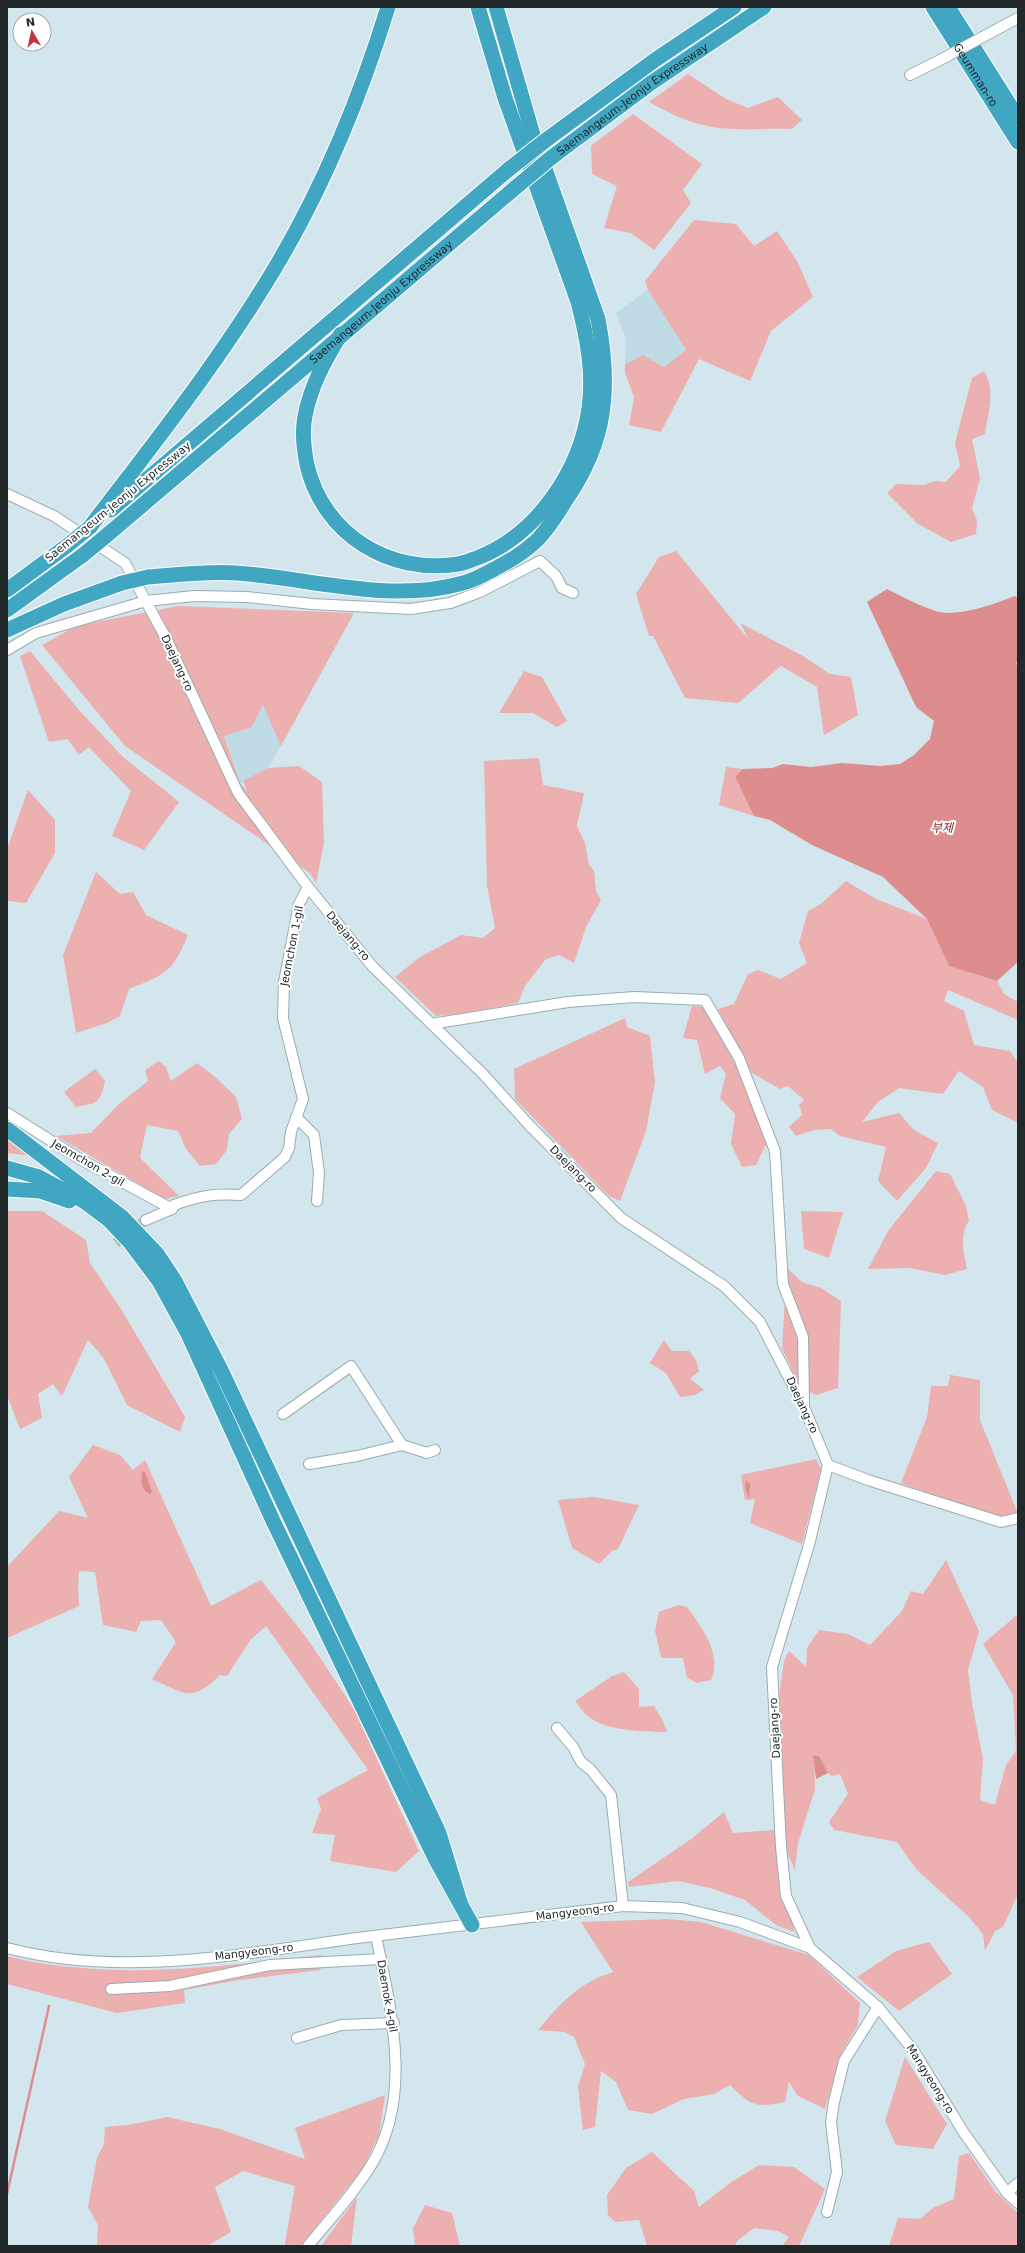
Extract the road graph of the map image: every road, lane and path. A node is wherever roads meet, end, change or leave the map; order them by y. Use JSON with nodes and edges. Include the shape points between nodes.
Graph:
{"nodes":[{"id":1,"x":388,"y":7,"type":"edge"},
{"id":2,"x":478,"y":7,"type":"edge"},
{"id":3,"x":496,"y":7,"type":"edge"},
{"id":4,"x":734,"y":7,"type":"edge"},
{"id":5,"x":764,"y":7,"type":"edge"},
{"id":6,"x":933,"y":7,"type":"edge"},
{"id":7,"x":948,"y":7,"type":"edge"},
{"id":8,"x":1018,"y":18,"type":"edge"},
{"id":9,"x":910,"y":75,"type":"dead end"},
{"id":10,"x":1018,"y":118,"type":"edge"},
{"id":11,"x":1018,"y":142,"type":"edge"},
{"id":12,"x":341,"y":334,"type":"junction"},
{"id":13,"x":7,"y":494,"type":"edge"},
{"id":14,"x":90,"y":527,"type":"junction"},
{"id":15,"x":7,"y":590,"type":"edge"},
{"id":16,"x":573,"y":594,"type":"dead end"},
{"id":17,"x":146,"y":602,"type":"junction"},
{"id":18,"x":7,"y":610,"type":"edge"},
{"id":19,"x":7,"y":630,"type":"edge"},
{"id":20,"x":7,"y":650,"type":"edge"},
{"id":21,"x":308,"y":888,"type":"junction"},
{"id":22,"x":431,"y":1024,"type":"junction"},
{"id":23,"x":7,"y":1113,"type":"edge"},
{"id":24,"x":296,"y":1117,"type":"junction"},
{"id":25,"x":7,"y":1129,"type":"edge"},
{"id":26,"x":7,"y":1160,"type":"edge"},
{"id":27,"x":7,"y":1168,"type":"edge"},
{"id":28,"x":7,"y":1189,"type":"edge"},
{"id":29,"x":317,"y":1201,"type":"dead end"},
{"id":30,"x":103,"y":1202,"type":"junction"},
{"id":31,"x":172,"y":1209,"type":"junction"},
{"id":32,"x":146,"y":1220,"type":"tunnel mouth"},
{"id":33,"x":129,"y":1241,"type":"junction"},
{"id":34,"x":804,"y":1406,"type":"junction"},
{"id":35,"x":284,"y":1414,"type":"dead end"},
{"id":36,"x":402,"y":1445,"type":"junction"},
{"id":37,"x":435,"y":1450,"type":"dead end"},
{"id":38,"x":309,"y":1464,"type":"dead end"},
{"id":39,"x":828,"y":1465,"type":"junction"},
{"id":40,"x":1018,"y":1518,"type":"edge"},
{"id":41,"x":557,"y":1728,"type":"dead end"},
{"id":42,"x":460,"y":1902,"type":"junction"},
{"id":43,"x":623,"y":1906,"type":"junction"},
{"id":44,"x":472,"y":1925,"type":"junction"},
{"id":45,"x":376,"y":1936,"type":"junction"},
{"id":46,"x":7,"y":1948,"type":"edge"},
{"id":47,"x":810,"y":1948,"type":"junction"},
{"id":48,"x":381,"y":1959,"type":"junction"},
{"id":49,"x":111,"y":1989,"type":"dead end"},
{"id":50,"x":878,"y":2007,"type":"junction"},
{"id":51,"x":394,"y":2023,"type":"junction"},
{"id":52,"x":297,"y":2038,"type":"dead end"},
{"id":53,"x":1018,"y":2183,"type":"edge"},
{"id":54,"x":1007,"y":2193,"type":"junction"},
{"id":55,"x":1018,"y":2203,"type":"edge"},
{"id":56,"x":827,"y":2212,"type":"dead end"},
{"id":57,"x":308,"y":2246,"type":"edge"}],
"edges":[{"from":1,"to":14,"type":"highway","via":[[368,73],[328,166],[275,268],[218,356]]},
{"from":2,"to":12,"type":"highway","via":[[505,98],[578,302],[591,376],[584,432],[574,460],[557,491],[538,516],[514,539],[487,554],[459,564],[424,566],[400,562],[375,553],[355,541],[338,525],[322,505],[311,480],[304,451],[304,417],[314,383]]},
{"from":3,"to":19,"type":"highway","bridge":true,"via":[[536,142],[598,318],[606,376],[602,418],[591,454],[572,491],[536,541],[517,557],[464,583],[435,589],[402,591],[360,588],[234,573],[148,577],[122,583],[64,604]]},
{"from":4,"to":14,"type":"highway","name":"Saemangeum-Jeonju Expressway","bridge":true,"via":[[655,60],[509,169]]},
{"from":5,"to":12,"type":"highway","name":"Saemangeum-Jeonju Expressway","bridge":true,"via":[[651,83],[552,158]]},
{"from":6,"to":11,"type":"highway","name":"Geumman-ro"},
{"from":7,"to":10,"type":"highway","name":"Geumman-ro"},
{"from":8,"to":9,"type":"street","bridge":true},
{"from":12,"to":18,"type":"highway","name":"Saemangeum-Jeonju Expressway","bridge":true,"via":[[106,536]]},
{"from":13,"to":17,"type":"street","name":"Daejang-ro","via":[[54,516],[125,563]]},
{"from":14,"to":15,"type":"highway","name":"Saemangeum-Jeonju Expressway","bridge":true},
{"from":16,"to":17,"type":"street","via":[[562,588],[556,576],[540,561],[480,592],[450,603],[410,609],[312,604],[247,596],[194,596]]},
{"from":17,"to":20,"type":"street","via":[[36,633]]},
{"from":17,"to":21,"type":"street","name":"Daejang-ro","via":[[167,640],[238,793]]},
{"from":21,"to":22,"type":"street","name":"Daejang-ro","via":[[373,967]]},
{"from":21,"to":24,"type":"street","name":"Jeomchon 1-gil","via":[[299,904],[284,982],[283,1018],[303,1099]]},
{"from":22,"to":34,"type":"street","name":"Daejang-ro","via":[[484,1074],[530,1126],[621,1218],[724,1286],[760,1322]]},
{"from":22,"to":34,"type":"street","via":[[568,1002],[634,997],[705,1000],[739,1058],[775,1151],[783,1284],[803,1337]]},
{"from":23,"to":31,"type":"street","name":"Jeomchon 2-gil","via":[[80,1159]]},
{"from":24,"to":29,"type":"street","via":[[314,1135],[319,1173]]},
{"from":24,"to":31,"type":"street","name":"Jeomchon 1-gil","via":[[285,1157],[241,1195],[220,1193],[199,1196],[174,1205]]},
{"from":25,"to":30,"type":"highway"},
{"from":26,"to":30,"type":"highway","via":[[46,1173]]},
{"from":27,"to":33,"type":"highway","via":[[39,1177],[85,1202],[109,1220]]},
{"from":28,"to":33,"type":"highway","via":[[34,1190],[57,1196],[107,1224]]},
{"from":30,"to":42,"type":"highway","via":[[127,1222],[158,1255],[175,1281],[221,1370],[439,1833]]},
{"from":31,"to":32,"type":"street","name":"Jeomchon 1-gil"},
{"from":33,"to":42,"type":"highway","via":[[159,1281],[185,1328],[277,1530],[435,1858]]},
{"from":34,"to":39,"type":"street","name":"Daejang-ro"},
{"from":35,"to":36,"type":"street","via":[[351,1366]]},
{"from":36,"to":37,"type":"street","via":[[427,1453]]},
{"from":36,"to":38,"type":"street"},
{"from":39,"to":40,"type":"street","via":[[1001,1522]]},
{"from":39,"to":47,"type":"street","name":"Daejang-ro","via":[[810,1545],[772,1667],[781,1847],[786,1896]]},
{"from":41,"to":43,"type":"street","via":[[573,1747],[581,1762],[591,1770],[611,1795]]},
{"from":42,"to":44,"type":"highway"},
{"from":43,"to":44,"type":"street","name":"Mangyeong-ro"},
{"from":43,"to":47,"type":"street","name":"Mangyeong-ro","via":[[682,1908],[740,1922]]},
{"from":44,"to":45,"type":"street","name":"Mangyeong-ro"},
{"from":45,"to":46,"type":"street","name":"Mangyeong-ro","via":[[202,1958],[146,1962],[71,1961],[39,1957]]},
{"from":45,"to":48,"type":"street","name":"Daemok 4-gil"},
{"from":47,"to":50,"type":"street","name":"Mangyeong-ro"},
{"from":48,"to":49,"type":"street","via":[[270,1965],[170,1986]]},
{"from":48,"to":51,"type":"street","name":"Daemok 4-gil"},
{"from":50,"to":54,"type":"street","name":"Mangyeong-ro","via":[[914,2051],[964,2133]]},
{"from":50,"to":56,"type":"street","via":[[844,2061],[831,2122],[837,2172]]},
{"from":51,"to":52,"type":"street","via":[[341,2025]]},
{"from":51,"to":57,"type":"street","name":"Daemok 4-gil","via":[[396,2065],[392,2107],[385,2136],[371,2166],[347,2201]]},
{"from":53,"to":54,"type":"street"},
{"from":54,"to":55,"type":"street","name":"Mangyeong-ro"}]}
